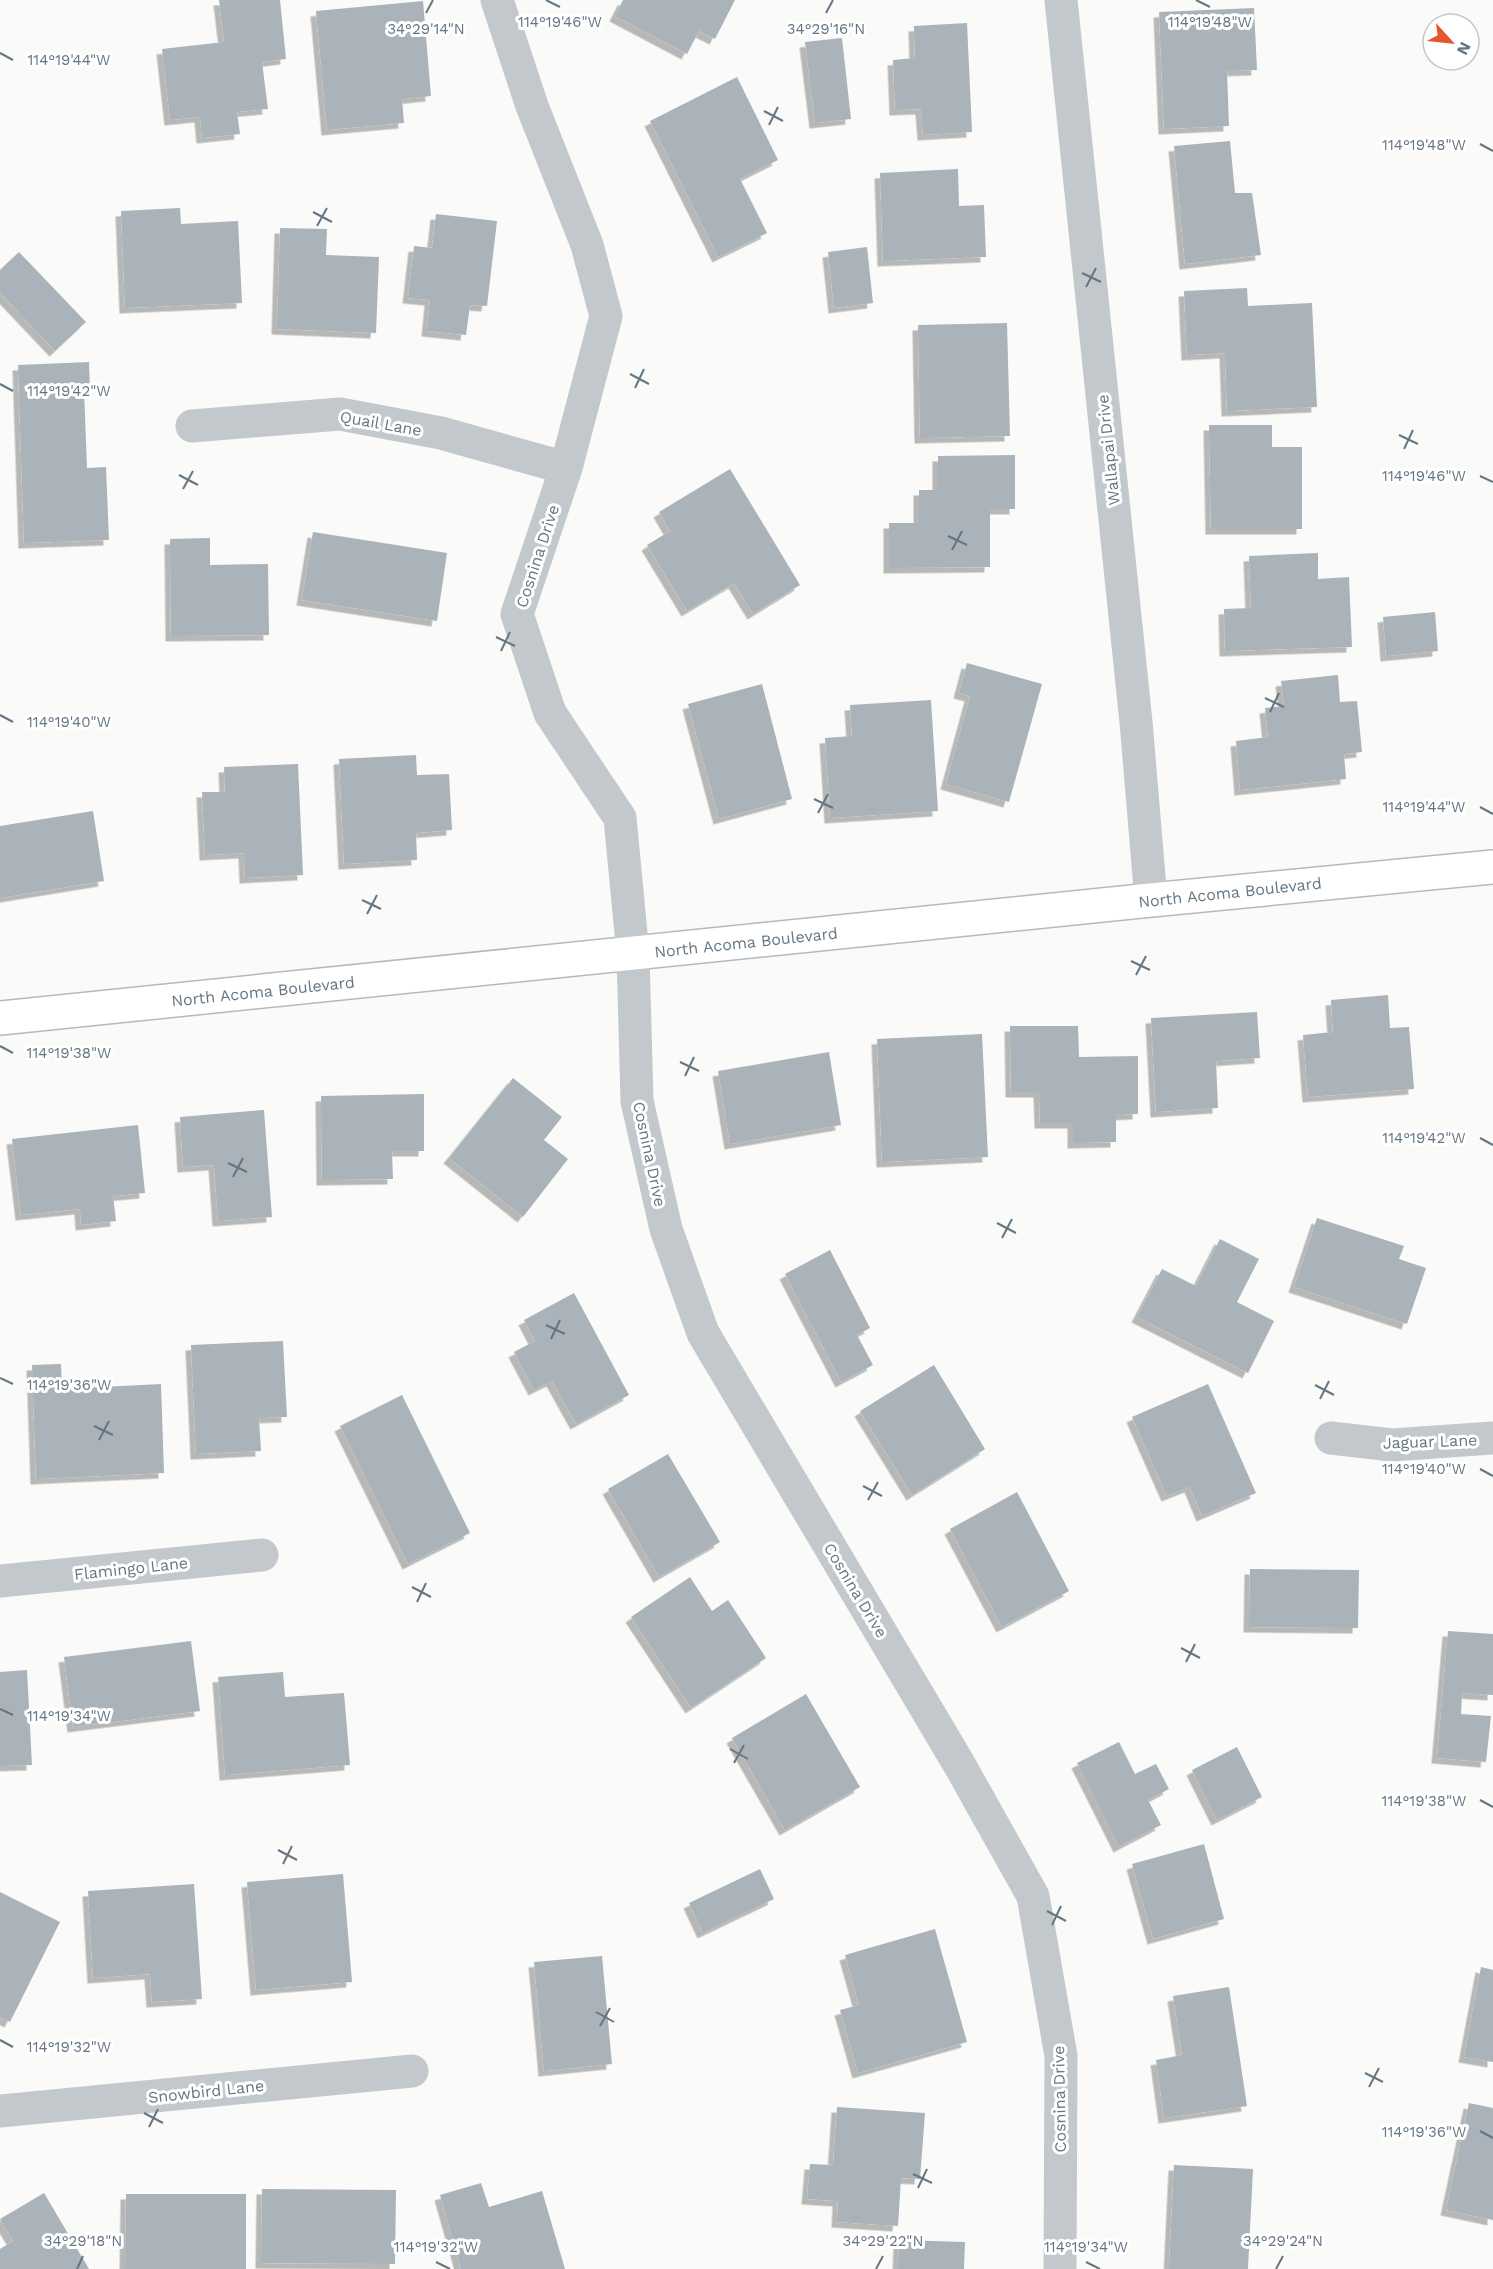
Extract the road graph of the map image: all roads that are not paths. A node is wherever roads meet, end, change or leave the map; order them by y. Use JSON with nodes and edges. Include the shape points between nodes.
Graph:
{"nodes":[{"id":1,"x":497,"y":0,"type":"edge"},
{"id":2,"x":1061,"y":0,"type":"edge"},
{"id":3,"x":192,"y":426,"type":"dead end"},
{"id":4,"x":566,"y":468,"type":"junction"},
{"id":5,"x":1493,"y":867,"type":"edge"},
{"id":6,"x":1151,"y":900,"type":"junction"},
{"id":7,"x":633,"y":954,"type":"junction"},
{"id":8,"x":0,"y":1018,"type":"edge"},
{"id":9,"x":1331,"y":1438,"type":"dead end"},
{"id":10,"x":1493,"y":1438,"type":"edge"},
{"id":11,"x":262,"y":1555,"type":"dead end"},
{"id":12,"x":0,"y":1581,"type":"edge"},
{"id":13,"x":412,"y":2071,"type":"dead end"},
{"id":14,"x":0,"y":2111,"type":"edge"},
{"id":15,"x":1060,"y":2269,"type":"edge"}],
"edges":[{"from":1,"to":4,"type":"street","name":"Cosnina Drive","via":[[532,106],[587,245],[606,316]]},
{"from":2,"to":6,"type":"street","name":"Wallapai Drive"},
{"from":3,"to":4,"type":"street","name":"Quail Lane","via":[[340,414],[441,433]]},
{"from":4,"to":7,"type":"street","name":"Cosnina Drive","via":[[517,614],[550,713],[620,818]]},
{"from":5,"to":6,"type":"main road","name":"North Acoma Boulevard"},
{"from":6,"to":7,"type":"main road","name":"North Acoma Boulevard"},
{"from":7,"to":8,"type":"main road","name":"North Acoma Boulevard"},
{"from":7,"to":15,"type":"street","name":"Cosnina Drive","via":[[638,1101],[666,1229],[703,1333],[1033,1896],[1061,2056]]},
{"from":9,"to":10,"type":"street","name":"Jaguar Lane","via":[[1392,1444]]},
{"from":11,"to":12,"type":"street","name":"Flamingo Lane"},
{"from":13,"to":14,"type":"street","name":"Snowbird Lane"}]}
